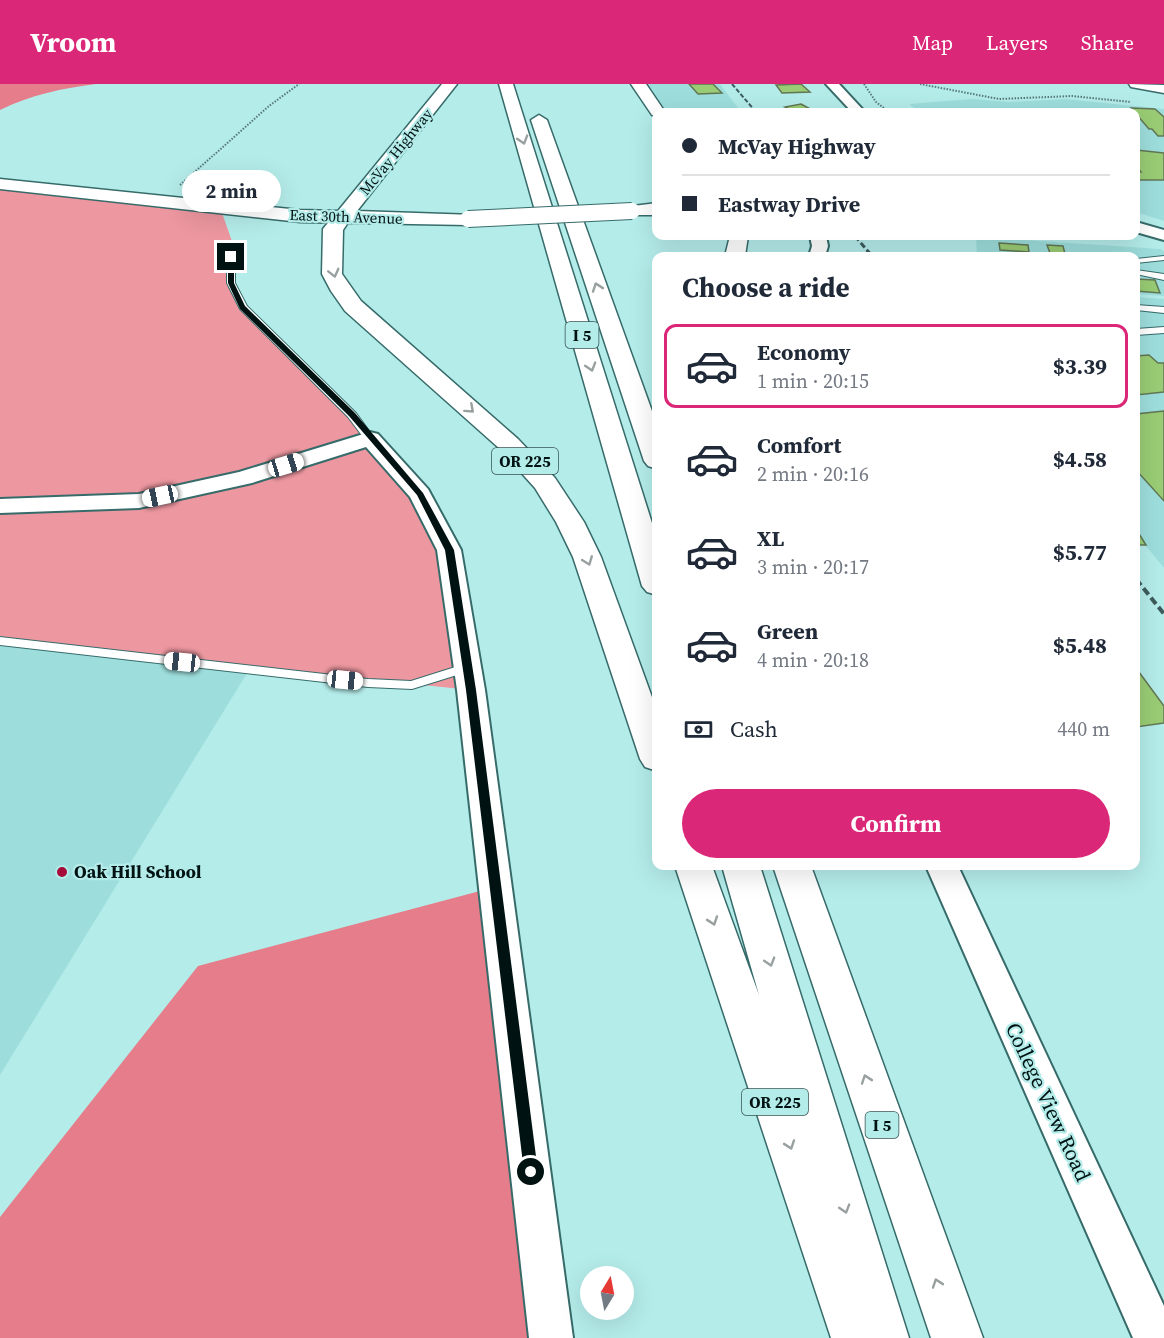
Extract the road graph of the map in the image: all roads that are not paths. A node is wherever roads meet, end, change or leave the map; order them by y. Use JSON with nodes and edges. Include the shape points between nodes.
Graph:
{"nodes":[{"id":1,"x":450,"y":84,"type":"edge"},
{"id":2,"x":506,"y":84,"type":"edge"},
{"id":3,"x":638,"y":84,"type":"edge"},
{"id":4,"x":832,"y":84,"type":"edge"},
{"id":5,"x":1136,"y":84,"type":"edge"},
{"id":6,"x":1164,"y":89,"type":"edge"},
{"id":7,"x":535,"y":106,"type":"dead end"},
{"id":8,"x":655,"y":108,"type":"edge"},
{"id":9,"x":855,"y":108,"type":"edge"},
{"id":10,"x":0,"y":183,"type":"edge"},
{"id":11,"x":652,"y":209,"type":"edge"},
{"id":12,"x":342,"y":218,"type":"junction"},
{"id":13,"x":1140,"y":228,"type":"edge"},
{"id":14,"x":1164,"y":235,"type":"edge"},
{"id":15,"x":235,"y":250,"type":"dead end"},
{"id":16,"x":1164,"y":258,"type":"edge"},
{"id":17,"x":1140,"y":261,"type":"edge"},
{"id":18,"x":1140,"y":273,"type":"edge"},
{"id":19,"x":1164,"y":277,"type":"edge"},
{"id":20,"x":1140,"y":308,"type":"edge"},
{"id":21,"x":1164,"y":310,"type":"edge"},
{"id":22,"x":1164,"y":330,"type":"edge"},
{"id":23,"x":1140,"y":332,"type":"edge"},
{"id":24,"x":370,"y":439,"type":"junction"},
{"id":25,"x":652,"y":446,"type":"edge"},
{"id":26,"x":0,"y":506,"type":"edge"},
{"id":27,"x":652,"y":569,"type":"edge"},
{"id":28,"x":0,"y":641,"type":"edge"},
{"id":29,"x":468,"y":666,"type":"junction"},
{"id":30,"x":652,"y":745,"type":"edge"},
{"id":31,"x":695,"y":870,"type":"edge"},
{"id":32,"x":742,"y":870,"type":"edge"},
{"id":33,"x":793,"y":870,"type":"edge"},
{"id":34,"x":798,"y":870,"type":"edge"},
{"id":35,"x":944,"y":870,"type":"edge"},
{"id":36,"x":807,"y":911,"type":"junction"},
{"id":37,"x":552,"y":1338,"type":"edge"},
{"id":38,"x":857,"y":1338,"type":"edge"},
{"id":39,"x":884,"y":1338,"type":"edge"},
{"id":40,"x":957,"y":1338,"type":"edge"},
{"id":41,"x":1156,"y":1338,"type":"edge"}],
"edges":[{"from":1,"to":12,"type":"main road","name":"McVay Highway","number":"OR 225"},
{"from":2,"to":27,"type":"main road","number":"I 5","one_way":true},
{"from":3,"to":8,"type":"main road"},
{"from":4,"to":9,"type":"street"},
{"from":5,"to":6,"type":"main road"},
{"from":25,"to":7,"type":"main road","number":"I 5","one_way":true},
{"from":10,"to":12,"type":"main road","name":"East 30th Avenue"},
{"from":11,"to":12,"type":"main road","name":"East 30th Avenue","bridge":true,"via":[[468,219]]},
{"from":12,"to":30,"type":"main road","number":"OR 225","one_way":true,"via":[[333,229],[332,257],[332,274],[341,291],[353,306],[509,444],[546,484],[570,522],[587,557]]},
{"from":13,"to":14,"type":"street"},
{"from":15,"to":24,"type":"lane","via":[[231,257],[231,283],[243,307],[352,415]]},
{"from":16,"to":17,"type":"lane"},
{"from":18,"to":19,"type":"lane"},
{"from":20,"to":21,"type":"lane"},
{"from":22,"to":23,"type":"lane"},
{"from":24,"to":26,"type":"street","via":[[244,478],[139,501]]},
{"from":24,"to":29,"type":"street","via":[[420,494],[449,550]]},
{"from":28,"to":29,"type":"lane","via":[[390,684],[412,685]]},
{"from":29,"to":37,"type":"street"},
{"from":31,"to":38,"type":"main road","number":"OR 225","one_way":true},
{"from":32,"to":39,"type":"main road","one_way":true},
{"from":33,"to":36,"type":"main road","number":"I 5"},
{"from":34,"to":36,"type":"main road"},
{"from":35,"to":41,"type":"street","name":"College View Road"},
{"from":40,"to":36,"type":"main road","number":"I 5","one_way":true}]}
